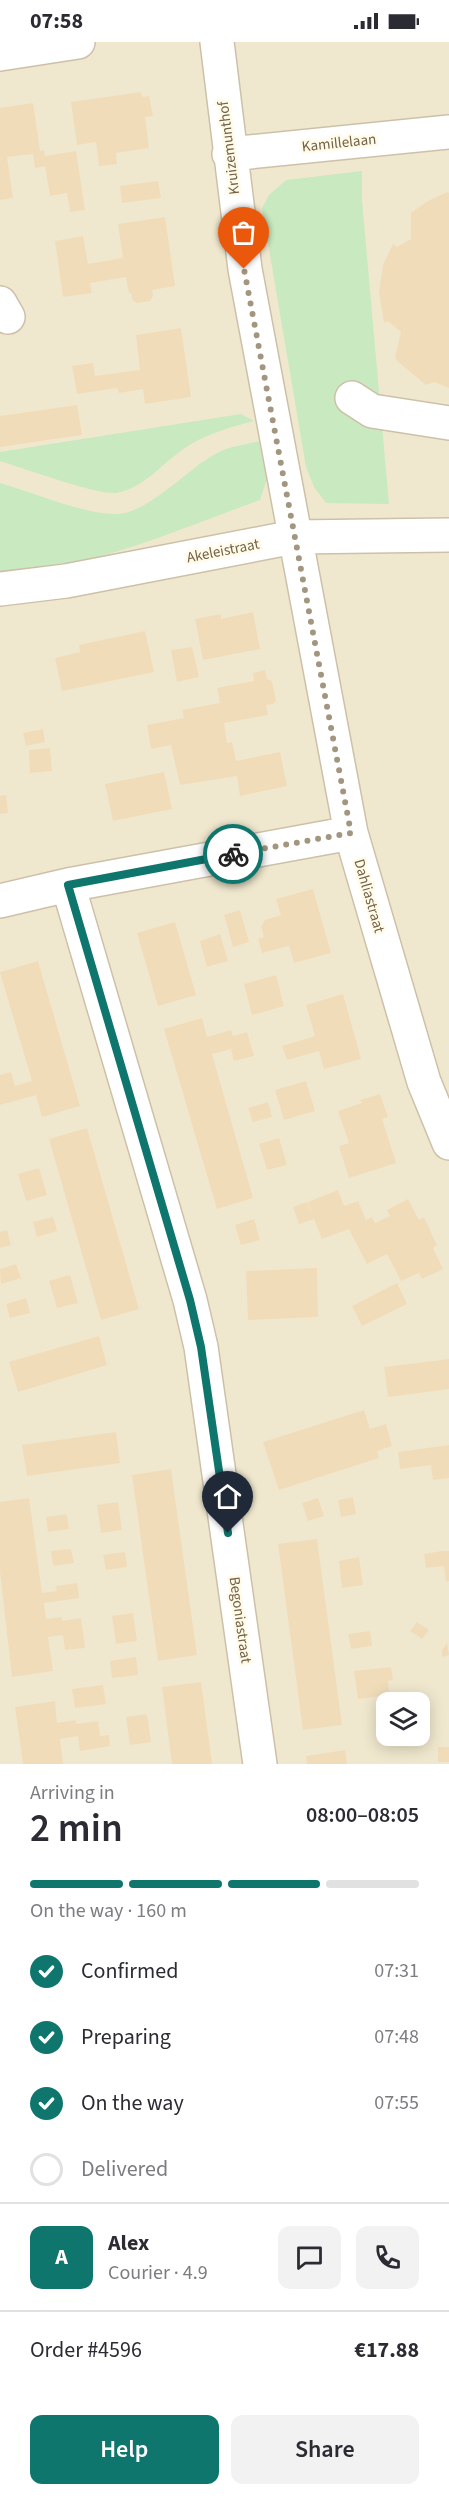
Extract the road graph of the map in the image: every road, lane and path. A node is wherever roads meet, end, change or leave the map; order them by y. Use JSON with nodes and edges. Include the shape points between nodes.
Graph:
{"nodes":[{"id":1,"x":78,"y":42,"type":"edge"},
{"id":2,"x":217,"y":42,"type":"edge"},
{"id":3,"x":0,"y":54,"type":"edge"},
{"id":4,"x":449,"y":132,"type":"edge"},
{"id":5,"x":229,"y":154,"type":"junction"},
{"id":6,"x":352,"y":398,"type":"dead end"},
{"id":7,"x":449,"y":423,"type":"edge"},
{"id":8,"x":449,"y":535,"type":"edge"},
{"id":9,"x":294,"y":537,"type":"junction"},
{"id":10,"x":0,"y":589,"type":"edge"},
{"id":11,"x":351,"y":833,"type":"junction"},
{"id":12,"x":68,"y":885,"type":"junction"},
{"id":13,"x":0,"y":901,"type":"edge"},
{"id":14,"x":449,"y":1143,"type":"edge"},
{"id":15,"x":260,"y":1764,"type":"edge"}],
"edges":[{"from":1,"to":3,"type":"street"},
{"from":2,"to":5,"type":"street","name":"Kruizemunthof"},
{"from":4,"to":5,"type":"street","name":"Kamillelaan"},
{"from":5,"to":9,"type":"street","name":"Kruizemunthof","via":[[244,269]]},
{"from":6,"to":7,"type":"street","via":[[372,411]]},
{"from":8,"to":9,"type":"street","name":"Akeleistraat"},
{"from":9,"to":10,"type":"street","name":"Akeleistraat","via":[[66,581]]},
{"from":9,"to":11,"type":"street","name":"Dahliastraat"},
{"from":11,"to":12,"type":"street"},
{"from":11,"to":14,"type":"street","name":"Dahliastraat","via":[[424,1082]]},
{"from":12,"to":13,"type":"street"},
{"from":12,"to":15,"type":"street","name":"Begoniastraat","via":[[201,1347]]}]}
